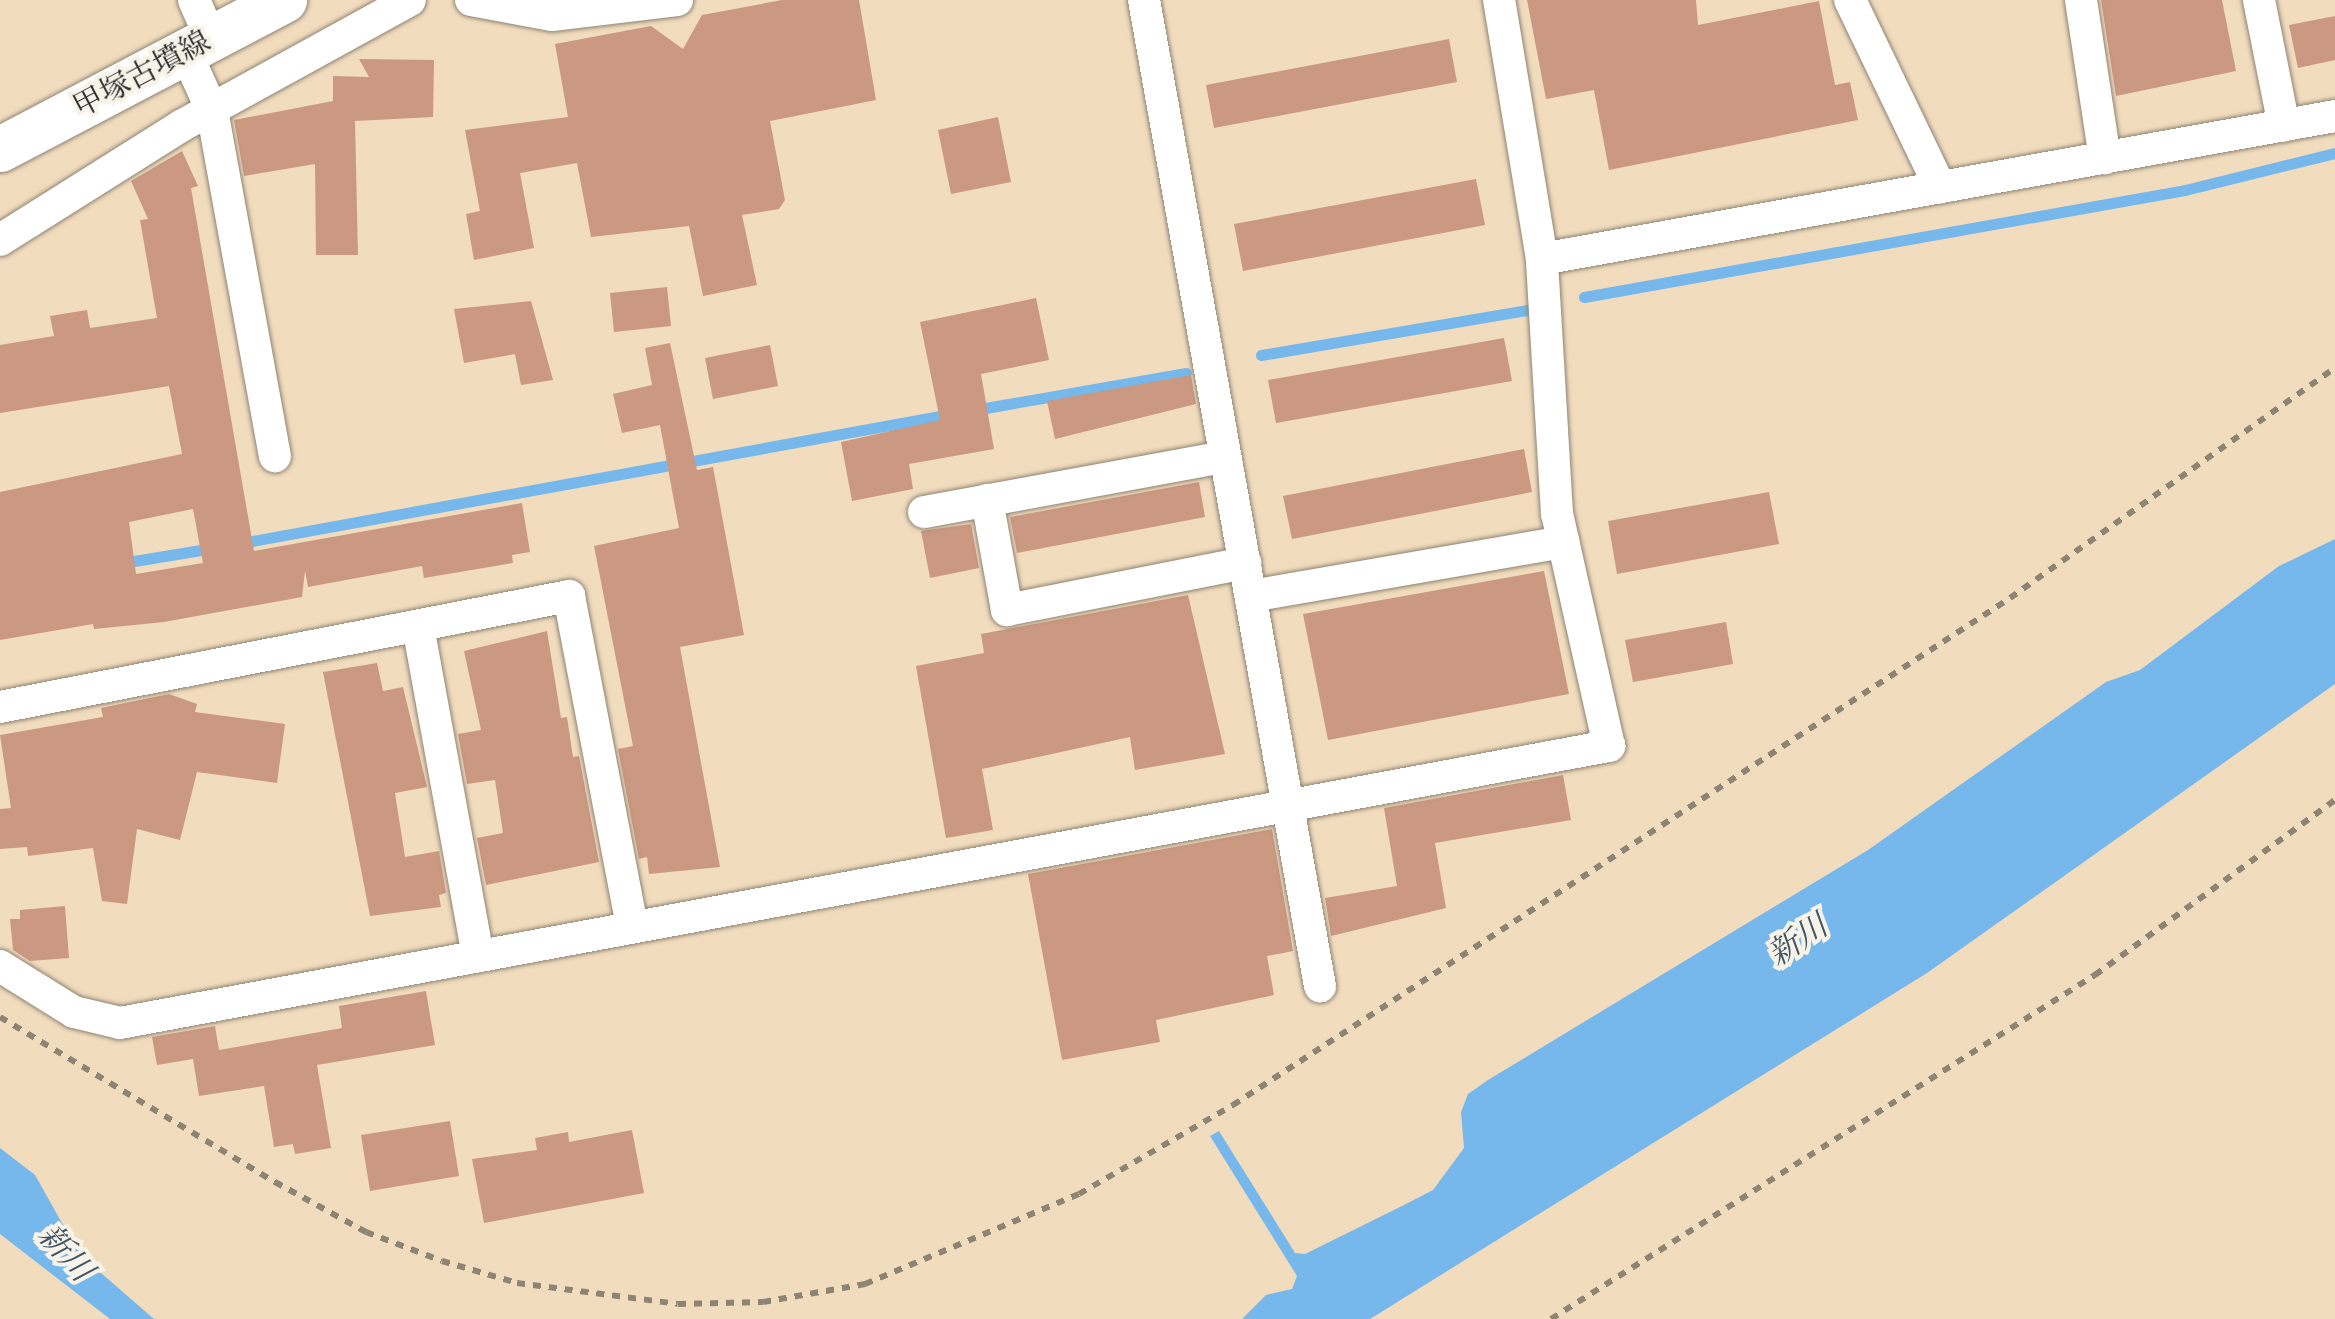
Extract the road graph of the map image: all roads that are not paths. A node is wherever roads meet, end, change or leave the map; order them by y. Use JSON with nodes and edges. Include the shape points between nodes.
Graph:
{"nodes":[{"id":1,"x":284,"y":0,"type":"edge"},
{"id":2,"x":410,"y":0,"type":"edge"},
{"id":3,"x":470,"y":0,"type":"edge"},
{"id":4,"x":677,"y":0,"type":"edge"},
{"id":5,"x":1144,"y":0,"type":"edge"},
{"id":6,"x":1499,"y":0,"type":"edge"},
{"id":7,"x":1850,"y":0,"type":"edge"},
{"id":8,"x":2080,"y":0,"type":"edge"},
{"id":9,"x":2259,"y":0,"type":"edge"},
{"id":10,"x":197,"y":31,"type":"edge"},
{"id":11,"x":212,"y":110,"type":"junction"},
{"id":12,"x":2335,"y":116,"type":"edge"},
{"id":13,"x":2284,"y":126,"type":"junction"},
{"id":14,"x":0,"y":149,"type":"edge"},
{"id":15,"x":2105,"y":158,"type":"junction"},
{"id":16,"x":1940,"y":188,"type":"junction"},
{"id":17,"x":0,"y":240,"type":"edge"},
{"id":18,"x":1542,"y":259,"type":"junction"},
{"id":19,"x":275,"y":456,"type":"dead end"},
{"id":20,"x":1225,"y":457,"type":"junction"},
{"id":21,"x":987,"y":500,"type":"junction"},
{"id":22,"x":924,"y":512,"type":"dead end"},
{"id":23,"x":1563,"y":542,"type":"junction"},
{"id":24,"x":1245,"y":564,"type":"junction"},
{"id":25,"x":1250,"y":596,"type":"junction"},
{"id":26,"x":418,"y":626,"type":"junction"},
{"id":27,"x":0,"y":707,"type":"edge"},
{"id":28,"x":1287,"y":803,"type":"junction"},
{"id":29,"x":632,"y":927,"type":"junction"},
{"id":30,"x":478,"y":956,"type":"junction"},
{"id":31,"x":0,"y":966,"type":"edge"},
{"id":32,"x":1320,"y":986,"type":"dead end"}],
"edges":[{"from":1,"to":10,"type":"main road","name":"甲塚古墳線"},
{"from":2,"to":11,"type":"street"},
{"from":3,"to":4,"type":"street","via":[[552,15]]},
{"from":5,"to":20,"type":"street"},
{"from":6,"to":18,"type":"street"},
{"from":7,"to":16,"type":"street"},
{"from":8,"to":15,"type":"street"},
{"from":9,"to":13,"type":"street"},
{"from":10,"to":11,"type":"street"},
{"from":10,"to":14,"type":"main road","name":"甲塚古墳線"},
{"from":11,"to":17,"type":"street"},
{"from":11,"to":19,"type":"street"},
{"from":12,"to":13,"type":"street"},
{"from":13,"to":15,"type":"street"},
{"from":15,"to":16,"type":"street"},
{"from":16,"to":18,"type":"street"},
{"from":18,"to":23,"type":"street"},
{"from":20,"to":21,"type":"street"},
{"from":20,"to":24,"type":"street"},
{"from":21,"to":22,"type":"street"},
{"from":21,"to":24,"type":"street","via":[[1007,610]]},
{"from":23,"to":25,"type":"street"},
{"from":23,"to":28,"type":"street","via":[[1609,746]]},
{"from":24,"to":25,"type":"street"},
{"from":25,"to":28,"type":"street"},
{"from":26,"to":27,"type":"street"},
{"from":26,"to":29,"type":"street","via":[[569,596]]},
{"from":26,"to":30,"type":"street"},
{"from":28,"to":29,"type":"street"},
{"from":28,"to":32,"type":"street"},
{"from":29,"to":30,"type":"street"},
{"from":30,"to":31,"type":"street","via":[[120,1022],[74,1012]]}]}
